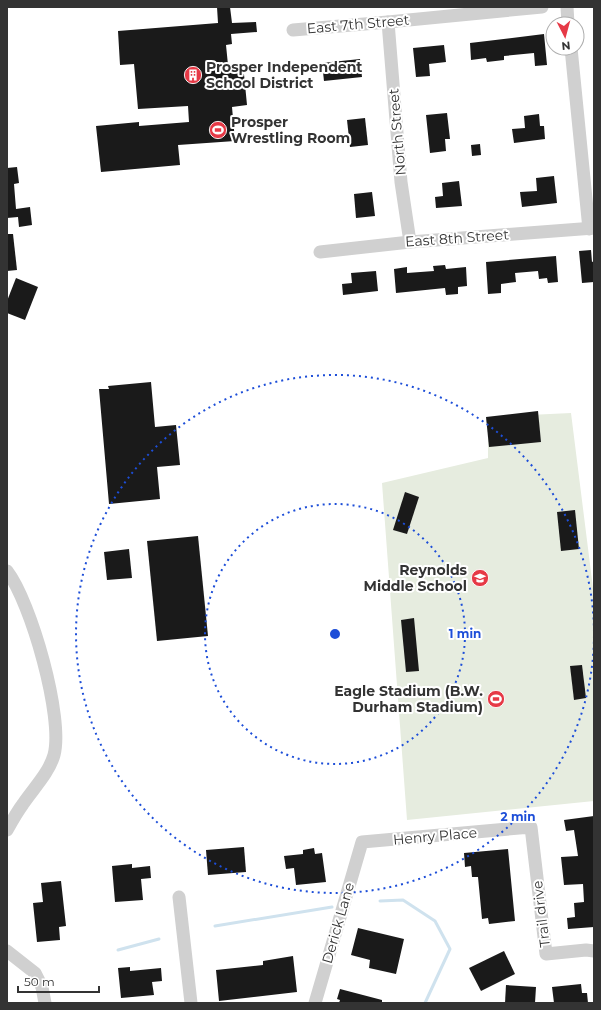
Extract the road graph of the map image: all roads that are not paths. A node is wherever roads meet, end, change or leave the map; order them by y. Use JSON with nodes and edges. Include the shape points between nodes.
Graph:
{"nodes":[{"id":1,"x":542,"y":7,"type":"edge"},
{"id":2,"x":388,"y":22,"type":"junction"},
{"id":3,"x":293,"y":30,"type":"dead end"},
{"id":4,"x":572,"y":56,"type":"edge"},
{"id":5,"x":591,"y":229,"type":"edge"},
{"id":6,"x":410,"y":242,"type":"junction"},
{"id":7,"x":320,"y":252,"type":"dead end"},
{"id":8,"x":7,"y":571,"type":"edge"},
{"id":9,"x":531,"y":827,"type":"joint"},
{"id":10,"x":7,"y":830,"type":"edge"},
{"id":11,"x":362,"y":842,"type":"joint"},
{"id":12,"x":179,"y":897,"type":"dead end"},
{"id":13,"x":7,"y":951,"type":"edge"},
{"id":14,"x":594,"y":952,"type":"edge"},
{"id":15,"x":45,"y":1003,"type":"edge"},
{"id":16,"x":190,"y":1003,"type":"edge"},
{"id":17,"x":315,"y":1003,"type":"edge"}],
"edges":[{"from":1,"to":2,"type":"street","name":"East 7th Street"},
{"from":2,"to":3,"type":"street","name":"East 7th Street"},
{"from":2,"to":6,"type":"street","name":"North Street","via":[[401,182]]},
{"from":4,"to":5,"type":"street"},
{"from":5,"to":6,"type":"street","name":"East 8th Street"},
{"from":6,"to":7,"type":"street","name":"East 8th Street"},
{"from":8,"to":10,"type":"street","via":[[32,623],[45,670],[56,734],[50,766],[22,804]]},
{"from":9,"to":11,"type":"street","name":"Henry Place"},
{"from":9,"to":14,"type":"street","name":"Trail drive","via":[[546,954],[586,950]]},
{"from":11,"to":17,"type":"street","name":"Derick Lane"},
{"from":12,"to":16,"type":"street"},
{"from":13,"to":15,"type":"street","via":[[35,973],[42,987]]}]}
